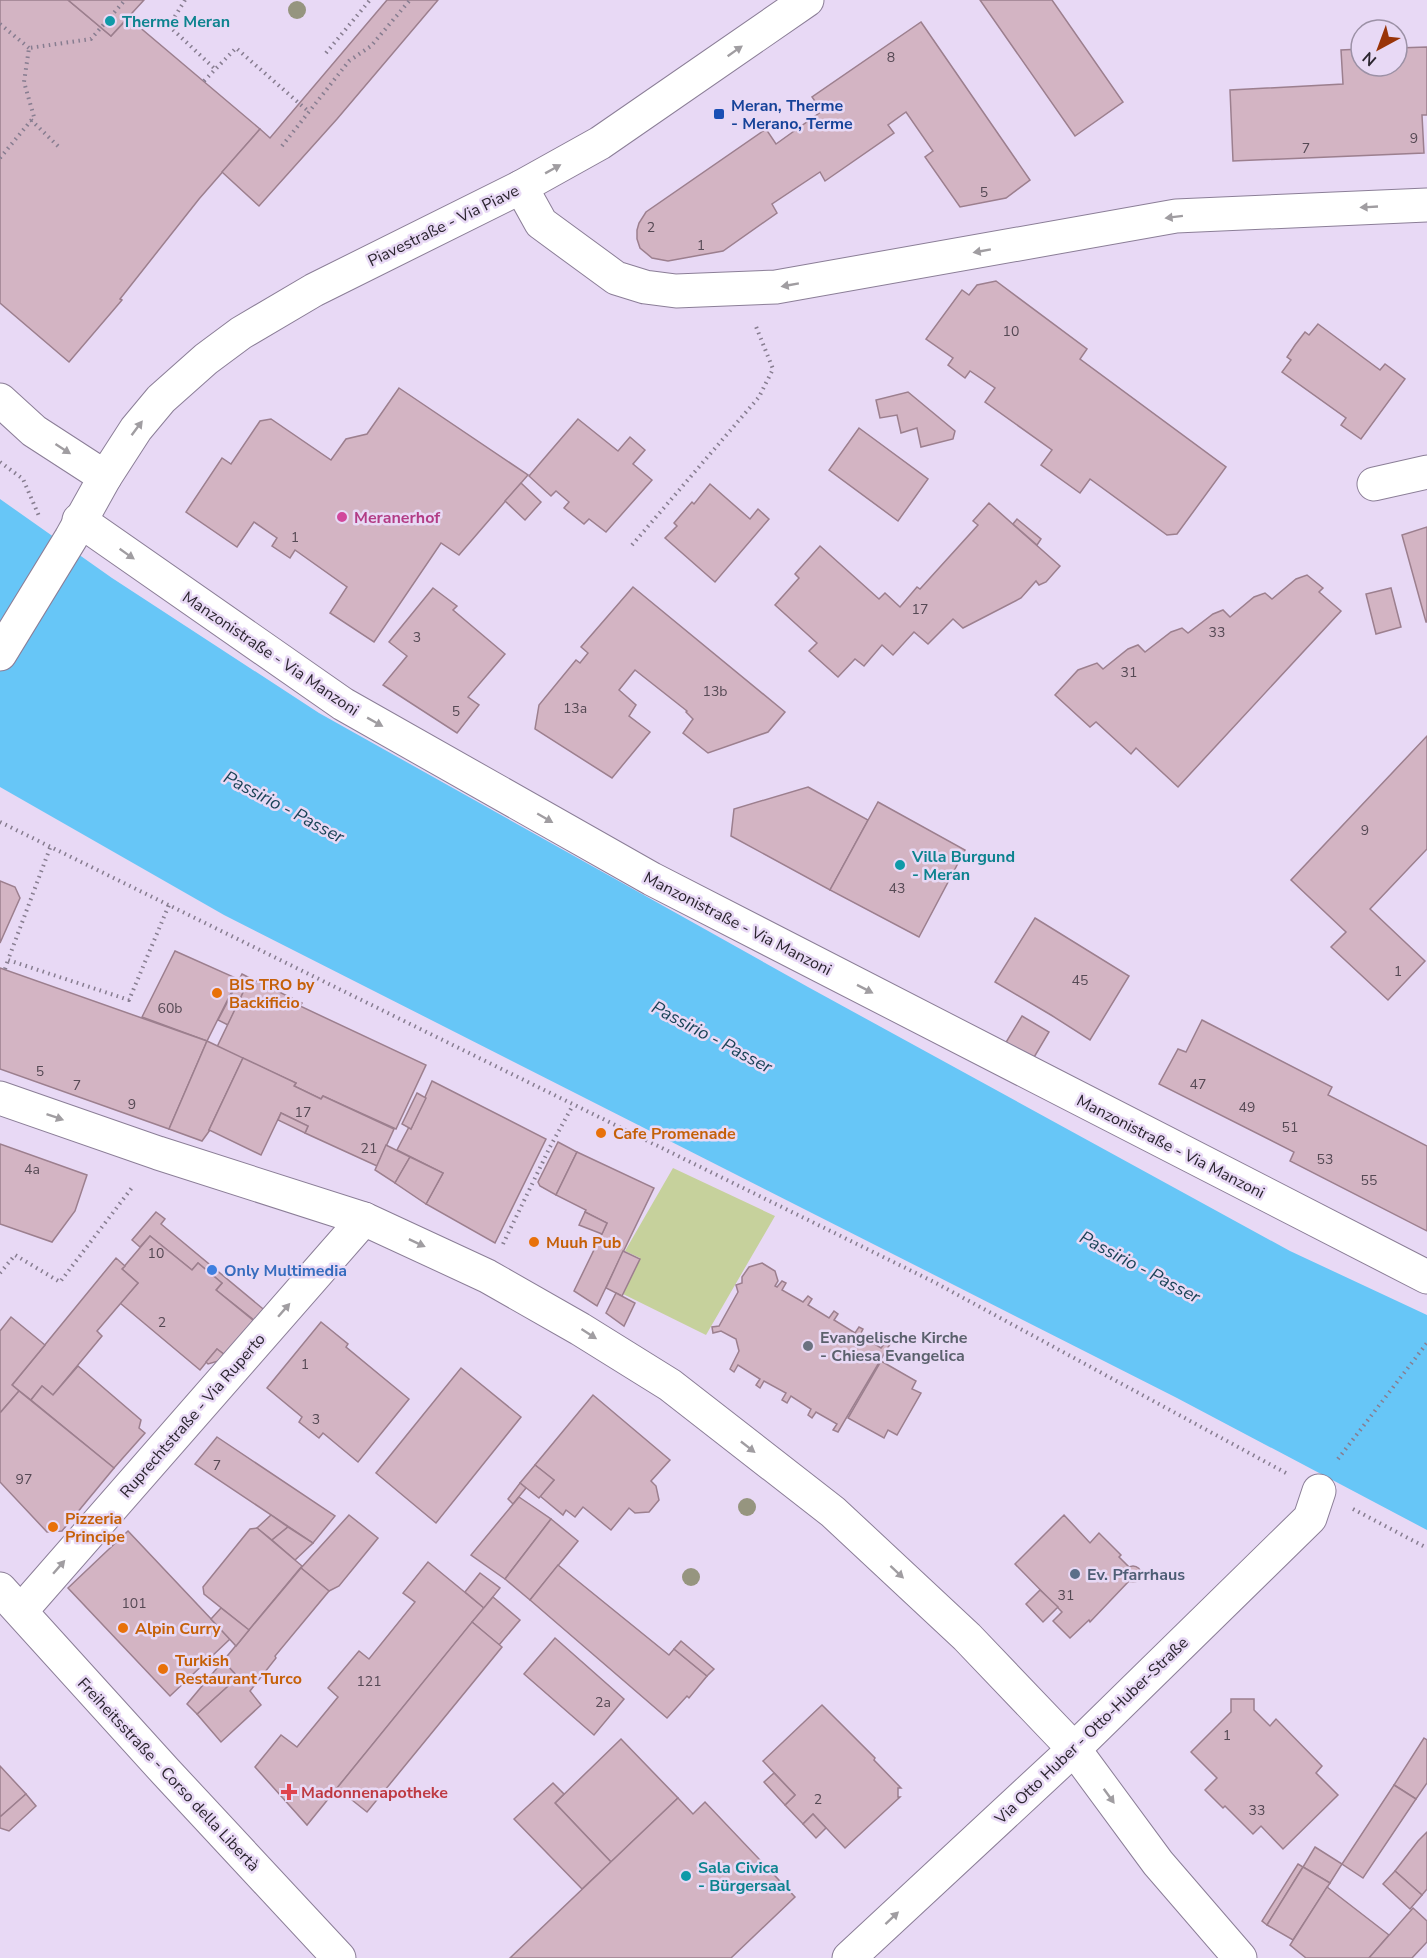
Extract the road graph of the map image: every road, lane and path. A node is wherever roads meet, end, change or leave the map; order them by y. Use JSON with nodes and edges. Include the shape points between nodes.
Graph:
{"nodes":[{"id":1,"x":125,"y":0,"type":"edge"},
{"id":2,"x":185,"y":0,"type":"edge"},
{"id":3,"x":370,"y":0,"type":"edge"},
{"id":4,"x":410,"y":0,"type":"edge"},
{"id":5,"x":807,"y":0,"type":"edge"},
{"id":6,"x":0,"y":24,"type":"edge"},
{"id":7,"x":29,"y":48,"type":"junction"},
{"id":8,"x":326,"y":53,"type":"dead end"},
{"id":9,"x":215,"y":69,"type":"junction"},
{"id":10,"x":204,"y":81,"type":"dead end"},
{"id":11,"x":308,"y":111,"type":"junction"},
{"id":12,"x":31,"y":120,"type":"junction"},
{"id":13,"x":282,"y":146,"type":"dead end"},
{"id":14,"x":62,"y":149,"type":"dead end"},
{"id":15,"x":0,"y":158,"type":"edge"},
{"id":16,"x":520,"y":187,"type":"junction"},
{"id":17,"x":1427,"y":205,"type":"edge"},
{"id":18,"x":740,"y":289,"type":"junction"},
{"id":19,"x":0,"y":400,"type":"edge"},
{"id":20,"x":0,"y":462,"type":"edge"},
{"id":21,"x":1427,"y":472,"type":"edge"},
{"id":22,"x":105,"y":477,"type":"junction"},
{"id":23,"x":1374,"y":484,"type":"dead end"},
{"id":24,"x":40,"y":519,"type":"dead end"},
{"id":25,"x":75,"y":529,"type":"junction"},
{"id":26,"x":632,"y":545,"type":"dead end"},
{"id":27,"x":0,"y":654,"type":"edge"},
{"id":28,"x":0,"y":822,"type":"edge"},
{"id":29,"x":50,"y":848,"type":"junction"},
{"id":30,"x":168,"y":905,"type":"junction"},
{"id":31,"x":8,"y":960,"type":"junction"},
{"id":32,"x":4,"y":969,"type":"dead end"},
{"id":33,"x":0,"y":1098,"type":"edge"},
{"id":34,"x":573,"y":1105,"type":"junction"},
{"id":35,"x":158,"y":1153,"type":"junction"},
{"id":36,"x":364,"y":1219,"type":"junction"},
{"id":37,"x":0,"y":1273,"type":"edge"},
{"id":38,"x":487,"y":1276,"type":"junction"},
{"id":39,"x":1427,"y":1277,"type":"edge"},
{"id":40,"x":1427,"y":1343,"type":"edge"},
{"id":41,"x":1338,"y":1460,"type":"dead end"},
{"id":42,"x":1319,"y":1491,"type":"junction"},
{"id":43,"x":1427,"y":1548,"type":"edge"},
{"id":44,"x":10,"y":1600,"type":"edge"},
{"id":45,"x":1074,"y":1749,"type":"junction"},
{"id":46,"x":339,"y":1958,"type":"edge"},
{"id":47,"x":849,"y":1958,"type":"edge"},
{"id":48,"x":1240,"y":1958,"type":"edge"}],
"edges":[{"from":1,"to":7,"type":"path","via":[[91,39]]},
{"from":2,"to":9,"type":"path","via":[[169,26]]},
{"from":3,"to":8,"type":"path"},
{"from":4,"to":11,"type":"path","via":[[370,46],[349,60]]},
{"from":16,"to":5,"type":"street","name":"Piavestraße - Via Piave","one_way":true,"via":[[600,143]]},
{"from":6,"to":7,"type":"path"},
{"from":7,"to":12,"type":"path","via":[[24,82],[34,117]]},
{"from":9,"to":10,"type":"path"},
{"from":9,"to":11,"type":"path","via":[[236,48]]},
{"from":11,"to":13,"type":"path"},
{"from":12,"to":14,"type":"path"},
{"from":12,"to":15,"type":"path"},
{"from":16,"to":18,"type":"street","via":[[541,223],[616,278],[676,291]]},
{"from":22,"to":16,"type":"street","name":"Piavestraße - Via Piave","one_way":true,"via":[[161,399],[241,333],[314,290]]},
{"from":17,"to":18,"type":"street","one_way":true,"via":[[1176,216],[776,287]]},
{"from":18,"to":26,"type":"path","via":[[773,369],[759,397]]},
{"from":19,"to":22,"type":"street","one_way":true,"via":[[34,431]]},
{"from":20,"to":24,"type":"path","via":[[23,479]]},
{"from":21,"to":23,"type":"street"},
{"from":22,"to":25,"type":"street","name":"Piavestraße - Via Piave"},
{"from":25,"to":27,"type":"street","name":"Piavestraße - Via Piave"},
{"from":25,"to":39,"type":"street","name":"Manzonistraße - Via Manzoni","one_way":true,"via":[[343,704],[642,874]]},
{"from":28,"to":29,"type":"path"},
{"from":29,"to":30,"type":"path"},
{"from":29,"to":31,"type":"path"},
{"from":30,"to":31,"type":"path","via":[[129,1000]]},
{"from":30,"to":34,"type":"path"},
{"from":31,"to":32,"type":"path"},
{"from":33,"to":35,"type":"street","one_way":true},
{"from":34,"to":38,"type":"path"},
{"from":34,"to":42,"type":"path","via":[[934,1282]]},
{"from":35,"to":36,"type":"street"},
{"from":35,"to":37,"type":"path","via":[[60,1282],[15,1255]]},
{"from":36,"to":38,"type":"street","one_way":true},
{"from":44,"to":36,"type":"street","name":"Ruprechtstraße - Via Ruperto","one_way":true},
{"from":38,"to":45,"type":"street","one_way":true,"via":[[670,1385],[833,1512],[967,1637]]},
{"from":40,"to":41,"type":"path"},
{"from":42,"to":43,"type":"path"},
{"from":42,"to":45,"type":"street","name":"Via Otto Huber - Otto-Huber-Straße","via":[[1310,1518]]},
{"from":44,"to":46,"type":"street","name":"Freiheitsstraße - Corso della Libertà"},
{"from":47,"to":45,"type":"street","name":"Via Otto Huber - Otto-Huber-Straße","one_way":true},
{"from":45,"to":48,"type":"street","one_way":true,"via":[[1158,1863]]}]}
